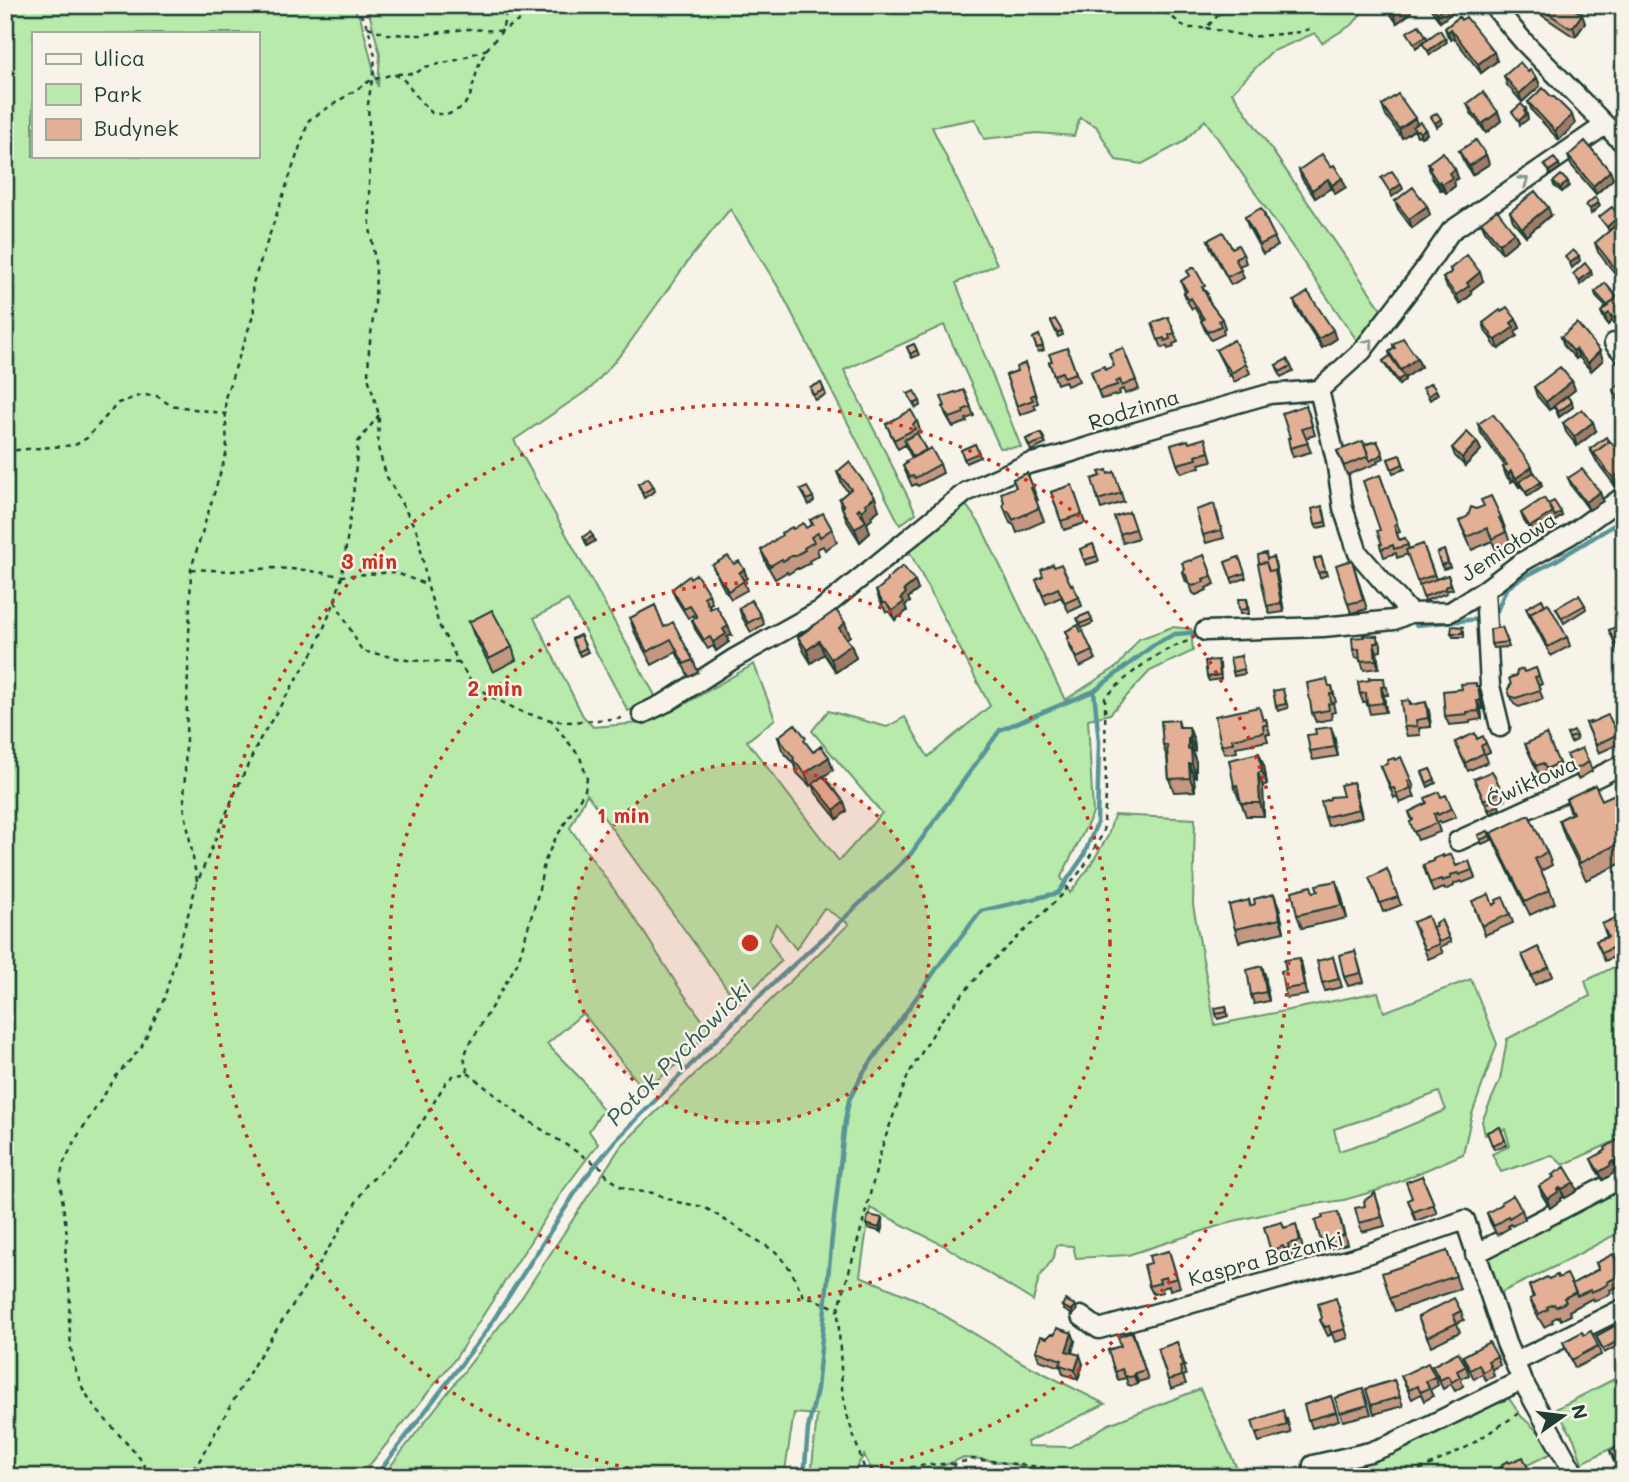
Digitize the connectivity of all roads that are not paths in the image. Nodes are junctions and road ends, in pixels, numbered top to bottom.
1 (1493, 5) edge
2 (1605, 125) junction
3 (1624, 144) edge
4 (1319, 390) junction
5 (1624, 496) edge
6 (1485, 590) junction
7 (1402, 616) junction
8 (1199, 635) road end
9 (642, 714) road end
10 (1500, 727) dead end
11 (1624, 764) edge
12 (1458, 841) dead end
13 (1624, 1177) edge
14 (1475, 1254) junction
15 (1624, 1308) edge
16 (1081, 1316) dead end
17 (1515, 1362) junction
18 (1522, 1380) junction
19 (1313, 1465) dead end
20 (1576, 1477) edge

1 - 2 street
2 - 3 street
4 -> 2 street
4 - 7 street
4 - 9 street, Rodzinna
5 - 6 street, Jemiołowa
6 - 7 street, Jemiołowa
6 - 10 street
7 - 8 street, Jemiołowa
11 - 12 street, Ćwikłowa
13 - 14 street
14 - 16 street, Kaspra Bażanki
14 - 17 street
15 - 17 street
17 - 18 street
18 - 19 street
18 - 20 street

